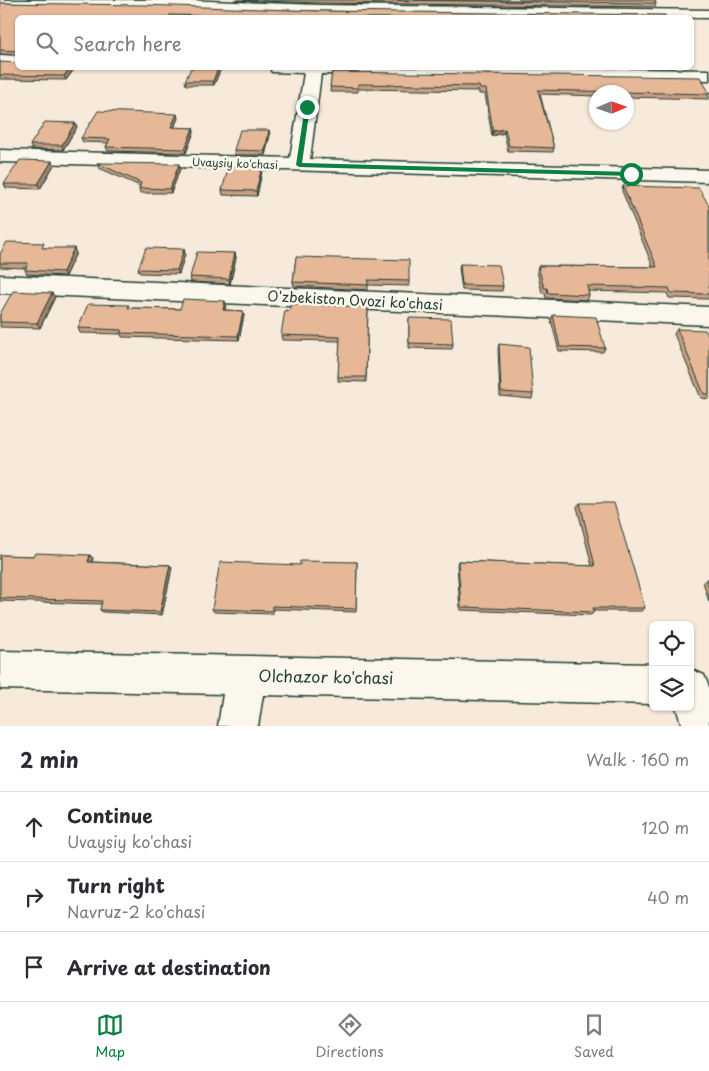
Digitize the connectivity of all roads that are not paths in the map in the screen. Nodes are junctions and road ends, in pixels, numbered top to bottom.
1 (691, 0) edge
2 (0, 1) edge
3 (321, 9) edge
4 (706, 14) edge
5 (0, 60) edge
6 (15, 61) edge
7 (313, 70) edge
8 (426, 70) edge
9 (709, 75) edge
10 (0, 156) edge
11 (299, 165) junction
12 (709, 176) edge
13 (0, 284) edge
14 (709, 316) edge
15 (0, 670) edge
16 (246, 674) junction
17 (649, 684) edge
18 (694, 684) edge
19 (709, 684) edge
20 (694, 701) edge
21 (238, 726) edge
22 (702, 726) edge

1 - 4 street
2 - 3 street
3 - 4 street
5 - 6 street
7 - 11 street
8 - 9 street
10 - 11 street, Uvaysiy ko'chasi
11 - 12 street, Uvaysiy ko'chasi
13 - 14 street, O'zbekiston Ovozi ko'chasi
15 - 16 street, Olchazor ko'chasi
16 - 17 street, Olchazor ko'chasi
16 - 21 street
18 - 19 street
20 - 22 street

